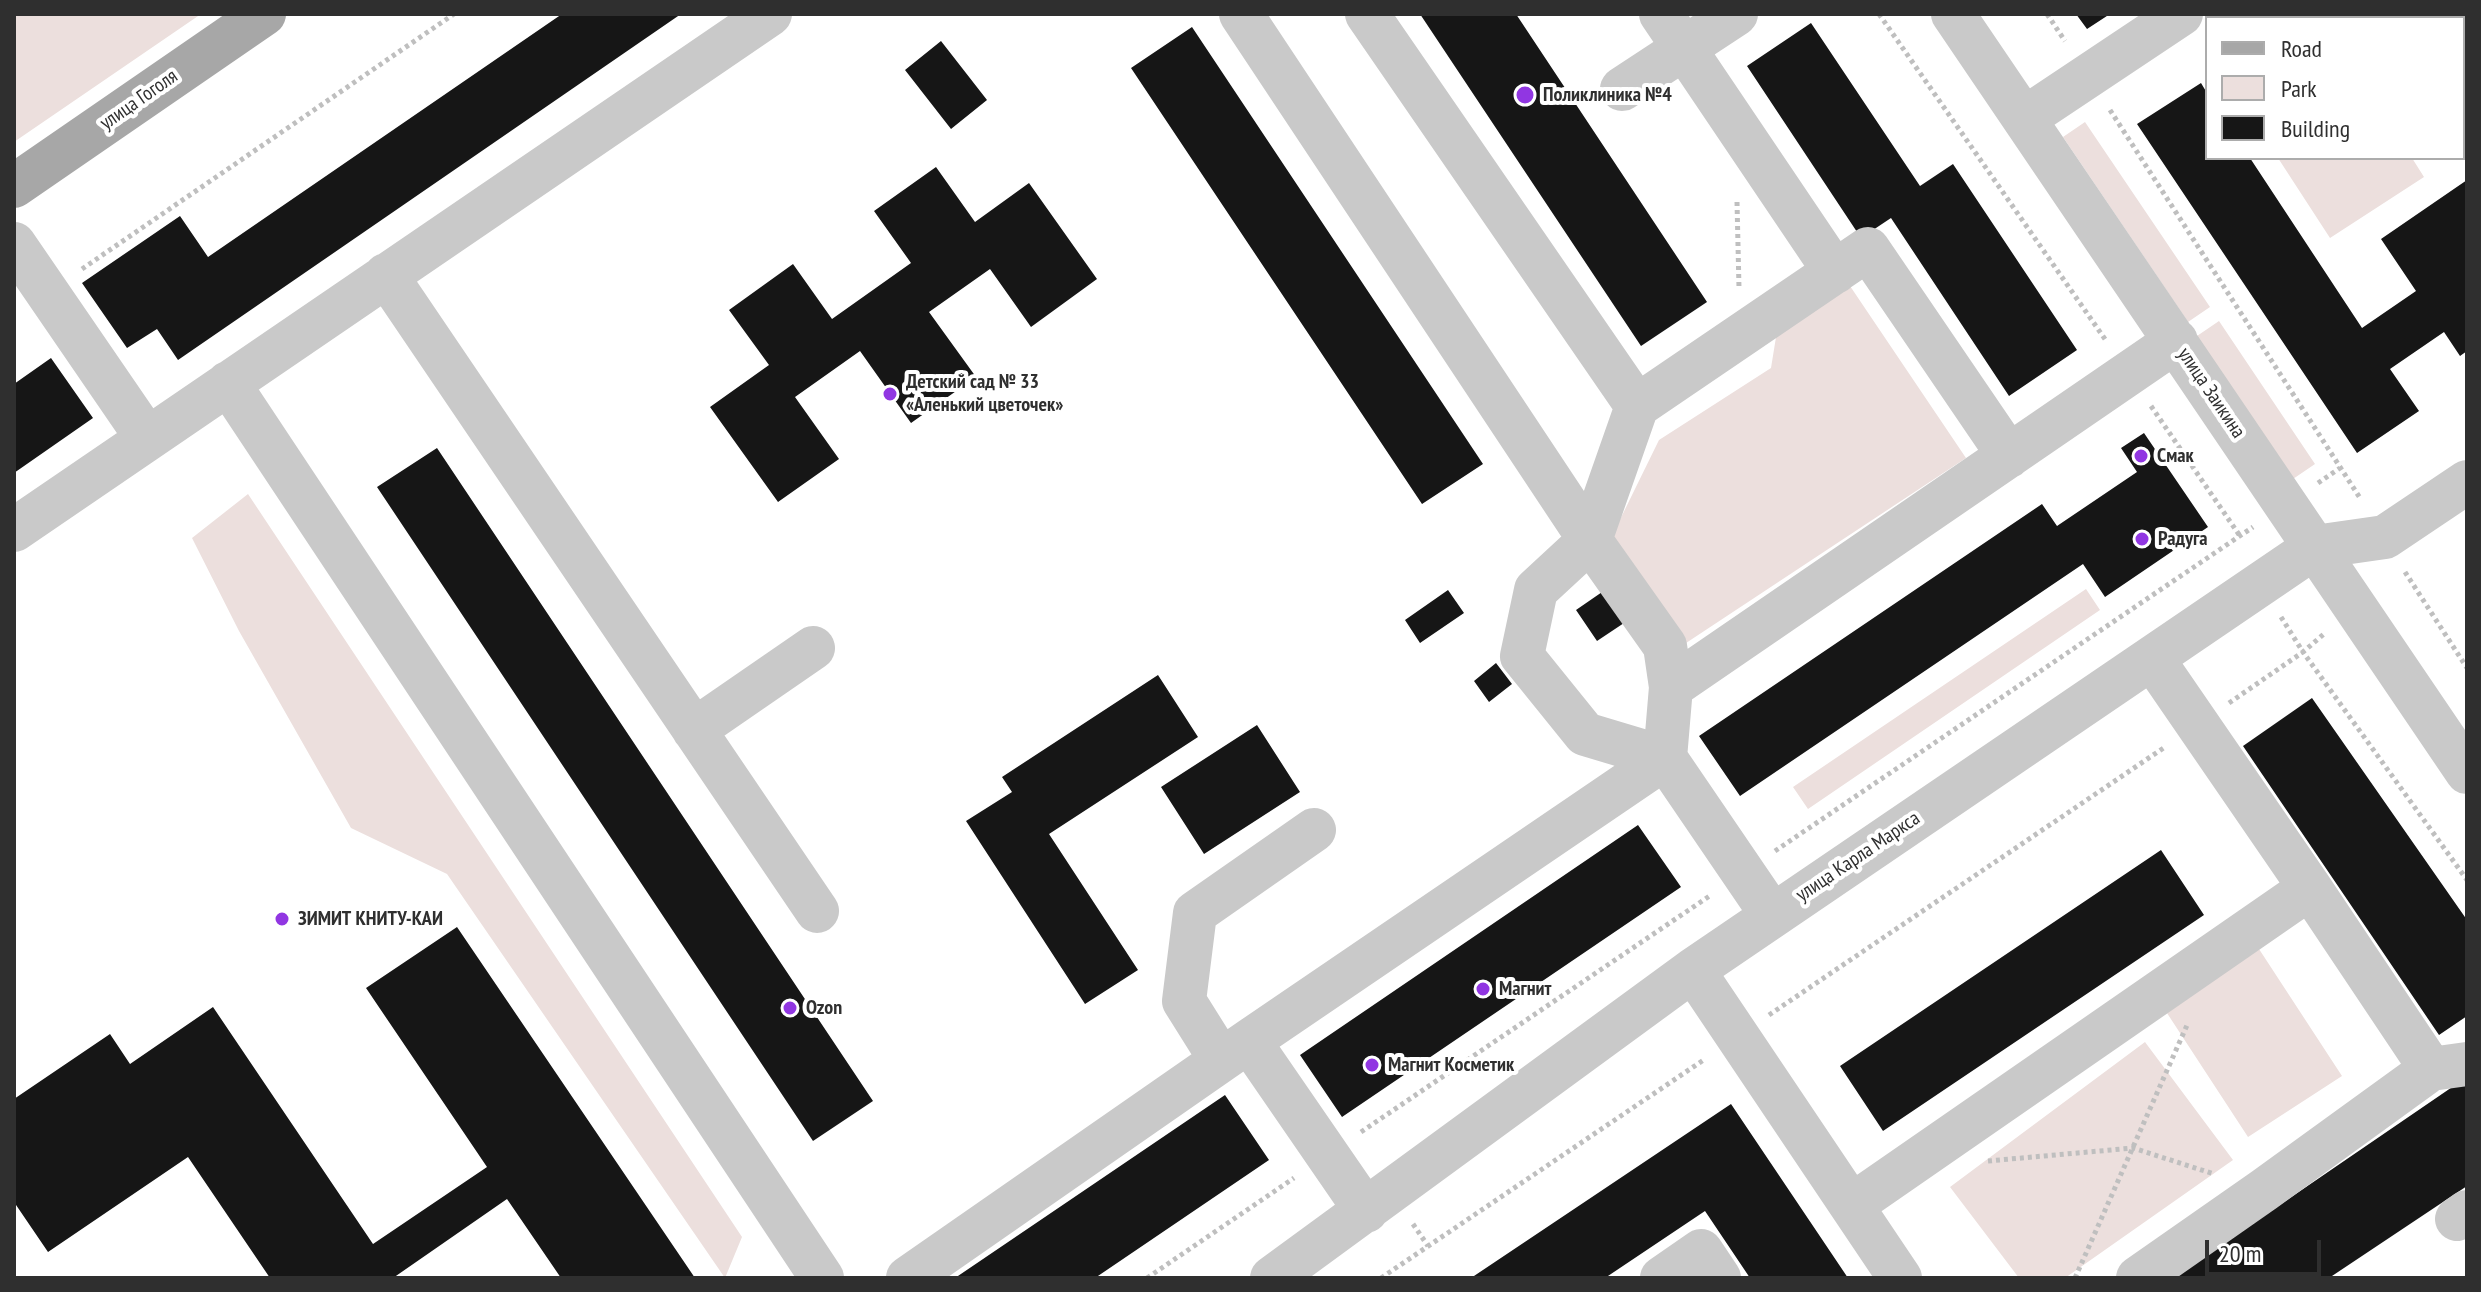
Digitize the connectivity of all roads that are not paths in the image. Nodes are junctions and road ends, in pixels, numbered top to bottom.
1 (264, 14) edge
2 (770, 14) edge
3 (1241, 14) edge
4 (1367, 14) edge
5 (1736, 14) edge
6 (1953, 14) edge
7 (2181, 14) edge
8 (1673, 31) edge
9 (1622, 89) dead end
10 (2025, 118) junction
11 (14, 186) edge
12 (14, 244) edge
13 (1835, 272) junction
14 (386, 275) junction
15 (2176, 341) junction
16 (228, 383) junction
17 (1637, 406) junction
18 (147, 438) junction
19 (2009, 456) junction
20 (2467, 482) edge
21 (14, 530) edge
22 (1590, 540) junction
23 (2315, 547) junction
24 (813, 648) dead end
25 (2152, 658) junction
26 (1671, 687) junction
27 (694, 730) junction
28 (1665, 758) junction
29 (2467, 772) edge
30 (1314, 830) dead end
31 (2310, 888) junction
32 (817, 911) dead end
33 (1772, 915) junction
34 (1693, 970) junction
35 (1235, 1051) junction
36 (2449, 1066) edge
37 (1852, 1205) junction
38 (1366, 1211) junction
39 (1297, 1271) edge
40 (822, 1278) edge
41 (908, 1278) edge
42 (1662, 1278) edge
43 (1719, 1278) edge
44 (1900, 1278) edge
45 (2138, 1278) edge

1 - 11 main road, улица Гоголя
2 - 14 street
3 - 22 street
4 - 17 street
5 - 8 street
6 - 10 street, улица Заикина
7 - 10 street
8 - 9 street
8 - 13 street
10 - 15 street, улица Заикина
12 - 18 street
13 - 17 street
13 - 19 street
14 - 16 street
14 - 27 street
15 - 19 street
15 - 23 street, улица Заикина
16 - 18 street
16 - 40 street
17 - 22 street
18 - 21 street
19 - 26 street
20 - 23 street, улица Карла Маркса
22 - 26 street
22 - 28 street
23 - 25 street, улица Карла Маркса
23 - 29 street, улица Заикина
24 - 27 street
25 - 31 street
25 - 33 street, улица Карла Маркса
26 - 28 street
27 - 32 street
28 - 33 street
28 - 35 street
30 - 35 street
31 - 36 street
31 - 37 street
33 - 34 street, улица Карла Маркса
34 - 37 street
34 - 38 street, улица Карла Маркса
35 - 38 street
35 - 41 street
36 - 45 street
37 - 44 street
38 - 39 street, улица Карла Маркса
42 - 43 street

